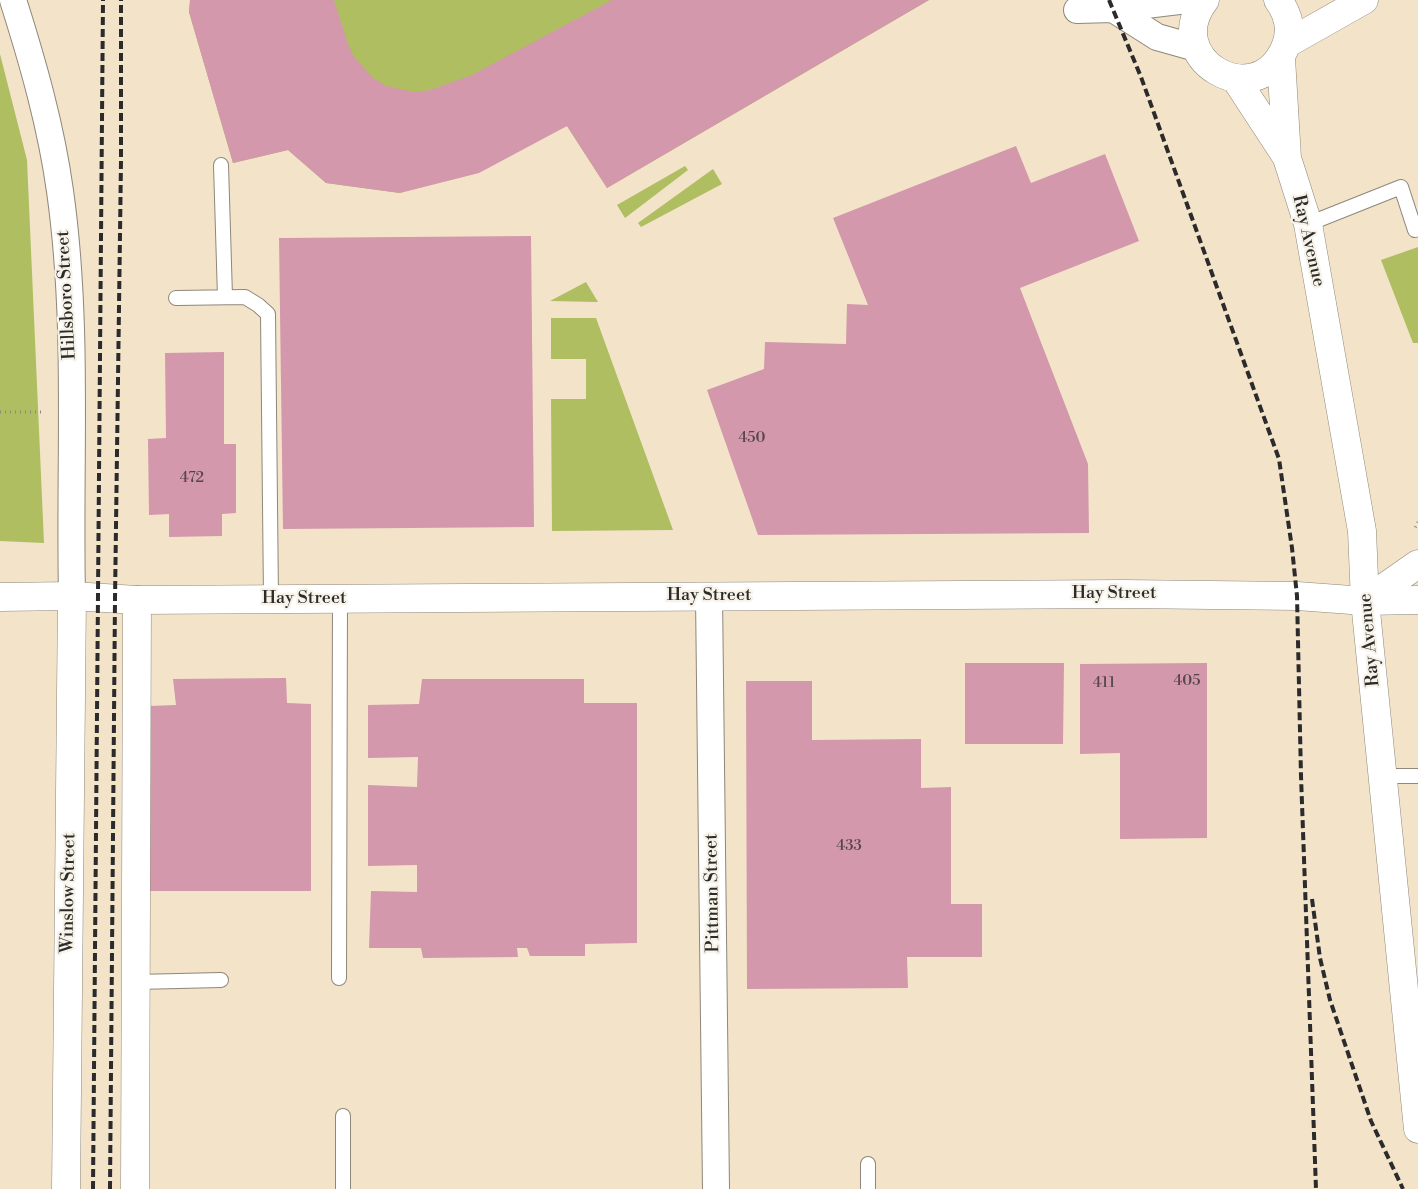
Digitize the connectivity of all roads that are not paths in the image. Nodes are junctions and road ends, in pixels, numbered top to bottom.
1 (13, 0) edge
2 (1187, 0) edge
3 (1205, 0) edge
4 (1278, 0) edge
5 (1364, 0) edge
6 (1113, 9) junction
7 (1077, 10) dead end
8 (1196, 48) junction
9 (1284, 50) junction
10 (1235, 78) junction
11 (1287, 158) junction
12 (221, 165) dead end
13 (1308, 224) junction
14 (1418, 229) edge
15 (224, 297) junction
16 (176, 298) dead end
17 (1418, 564) edge
18 (72, 596) junction
19 (709, 596) junction
20 (0, 597) edge
21 (340, 598) junction
22 (271, 599) junction
23 (137, 600) junction
24 (1418, 600) edge
25 (1366, 601) junction
26 (1383, 776) junction
27 (1418, 776) edge
28 (339, 978) dead end
29 (221, 980) dead end
30 (136, 982) junction
31 (343, 1116) dead end
32 (1418, 1129) edge
33 (868, 1164) dead end
34 (66, 1189) edge
35 (135, 1189) edge
36 (343, 1189) edge
37 (716, 1189) edge
38 (868, 1189) edge

1 - 18 street, Hillsboro Street
2 - 6 street
3 - 8 street
4 - 9 street, Ray Avenue
5 - 9 street
6 - 7 street
6 - 8 street
8 - 10 street
9 - 10 street
9 - 11 street, Ray Avenue
10 - 11 street, Ray Avenue
11 - 13 street, Ray Avenue
12 - 15 lane
13 - 14 lane
13 - 25 street, Ray Avenue
15 - 16 lane
15 - 22 lane
17 - 25 street
18 - 20 street, Hay Street
18 - 23 street, Hay Street
18 - 34 street, Winslow Street
19 - 21 street, Hay Street
19 - 25 street, Hay Street
19 - 37 street, Pittman Street
21 - 22 street, Hay Street
21 - 28 lane
22 - 23 street, Hay Street
23 - 30 street
24 - 25 street, Hay Street
25 - 26 street, Ray Avenue
26 - 27 lane
26 - 32 street, Ray Avenue
29 - 30 lane
30 - 35 street
31 - 36 lane
33 - 38 lane

